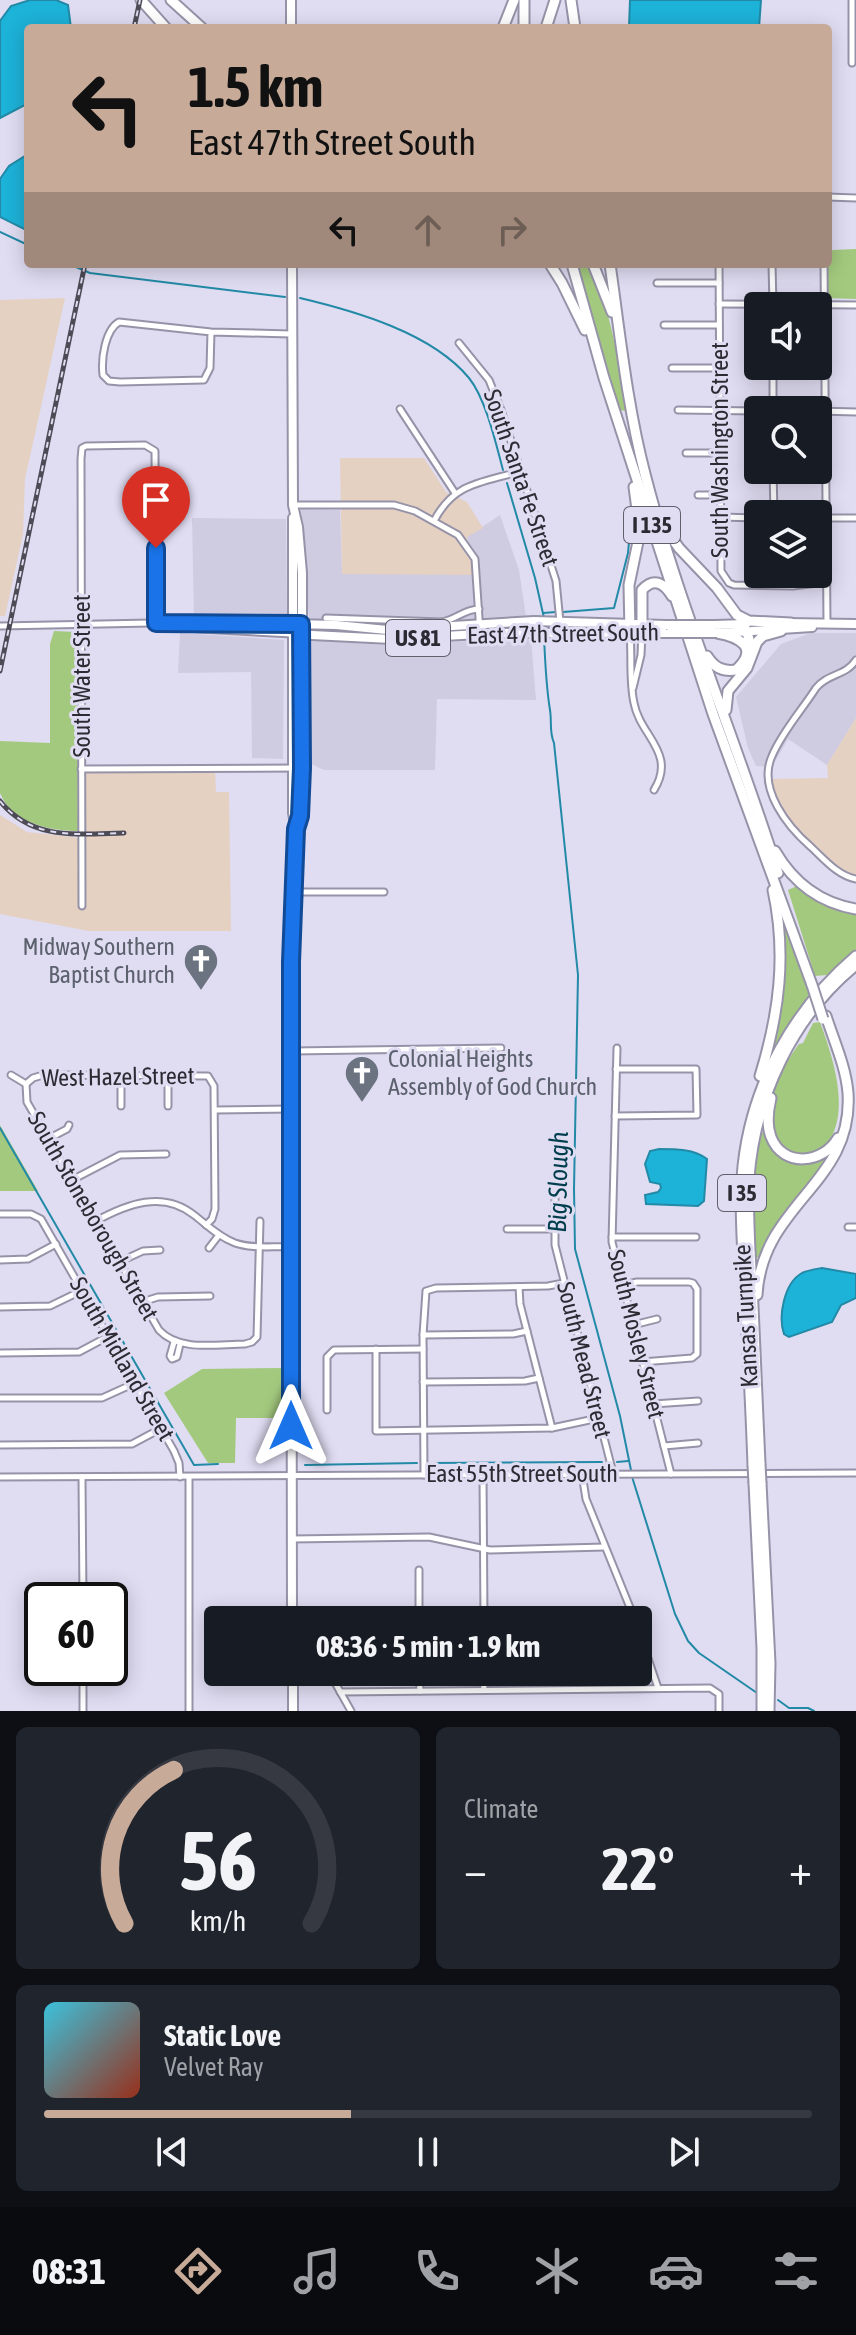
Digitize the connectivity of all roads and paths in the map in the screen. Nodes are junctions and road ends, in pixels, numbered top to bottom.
1 (141, 0) edge
2 (171, 0) edge
3 (291, 0) edge
4 (514, 0) edge
5 (524, 0) edge
6 (555, 0) edge
7 (571, 0) edge
8 (852, 0) edge
9 (162, 24) edge
10 (198, 24) edge
11 (291, 24) edge
12 (505, 24) edge
13 (524, 24) edge
14 (547, 24) edge
15 (574, 24) edge
16 (852, 63) dead end
17 (832, 197) edge
18 (856, 198) edge
19 (292, 268) edge
20 (553, 268) edge
21 (573, 268) edge
22 (594, 268) edge
23 (611, 268) edge
24 (719, 268) edge
25 (772, 268) edge
26 (824, 268) edge
27 (657, 283) dead end
28 (719, 283) junction
29 (773, 292) edge
30 (825, 292) edge
31 (719, 304) junction
32 (744, 305) edge
33 (832, 305) edge
34 (856, 305) edge
35 (664, 325) dead end
36 (719, 325) junction
37 (211, 332) junction
38 (292, 334) junction
39 (619, 335) junction
40 (459, 343) dead end
41 (672, 368) dead end
42 (719, 368) junction
43 (604, 378) junction
44 (400, 409) dead end
45 (614, 410) junction
46 (678, 410) dead end
47 (720, 411) junction
48 (744, 411) edge
49 (832, 411) edge
50 (856, 412) edge
51 (686, 453) dead end
52 (720, 453) junction
53 (521, 471) junction
54 (455, 493) junction
55 (651, 495) junction
56 (698, 495) dead end
57 (720, 495) junction
58 (294, 507) junction
59 (720, 517) junction
60 (744, 518) edge
61 (832, 518) edge
62 (856, 518) edge
63 (434, 521) junction
64 (744, 584) edge
65 (826, 588) edge
66 (678, 605) junction
67 (479, 609) junction
68 (326, 618) dead end
69 (557, 622) junction
70 (156, 623) junction
71 (791, 623) junction
72 (297, 624) junction
73 (827, 624) junction
74 (856, 624) edge
75 (82, 625) junction
76 (0, 626) edge
77 (630, 627) junction
78 (642, 628) junction
79 (743, 628) junction
80 (480, 629) junction
81 (716, 629) junction
82 (388, 631) junction
83 (781, 631) junction
84 (297, 635) junction
85 (698, 641) junction
86 (752, 651) junction
87 (856, 660) edge
88 (633, 689) junction
89 (737, 755) junction
90 (298, 768) junction
91 (81, 769) junction
92 (654, 790) dead end
93 (767, 838) junction
94 (765, 856) junction
95 (856, 879) edge
96 (292, 892) junction
97 (384, 892) dead end
98 (82, 906) dead end
99 (856, 909) edge
100 (856, 956) edge
101 (856, 965) edge
102 (813, 984) junction
103 (808, 1016) junction
104 (824, 1018) junction
105 (501, 1048) dead end
106 (617, 1048) dead end
107 (291, 1051) junction
108 (616, 1069) junction
109 (11, 1075) dead end
110 (121, 1075) junction
111 (168, 1075) junction
112 (26, 1084) junction
113 (121, 1106) dead end
114 (168, 1106) dead end
115 (291, 1109) junction
116 (215, 1110) junction
117 (615, 1116) junction
118 (69, 1125) dead end
119 (748, 1136) junction
120 (48, 1139) junction
121 (166, 1154) dead end
122 (72, 1180) junction
123 (555, 1198) dead end
124 (0, 1214) edge
125 (96, 1221) junction
126 (260, 1221) dead end
127 (206, 1225) junction
128 (848, 1227) dead end
129 (856, 1227) edge
130 (507, 1229) dead end
131 (554, 1229) junction
132 (219, 1235) junction
133 (612, 1237) junction
134 (696, 1237) dead end
135 (56, 1244) junction
136 (259, 1246) junction
137 (291, 1247) junction
138 (209, 1248) dead end
139 (160, 1250) dead end
140 (0, 1260) edge
141 (119, 1262) junction
142 (564, 1283) junction
143 (623, 1285) junction
144 (519, 1287) junction
145 (83, 1290) junction
146 (210, 1296) dead end
147 (142, 1302) junction
148 (0, 1307) edge
149 (657, 1319) dead end
150 (633, 1325) junction
151 (527, 1331) junction
152 (423, 1335) junction
153 (109, 1336) junction
154 (376, 1349) junction
155 (423, 1349) junction
156 (755, 1350) junction
157 (0, 1353) edge
158 (642, 1362) junction
159 (539, 1378) junction
160 (135, 1382) junction
161 (423, 1382) junction
162 (0, 1398) edge
163 (698, 1401) dead end
164 (653, 1404) junction
165 (327, 1410) dead end
166 (599, 1418) junction
167 (162, 1428) junction
168 (552, 1428) junction
169 (424, 1430) junction
170 (698, 1443) dead end
171 (0, 1445) edge
172 (664, 1446) junction
173 (757, 1464) junction
174 (856, 1473) edge
175 (582, 1474) junction
176 (615, 1474) junction
177 (671, 1474) junction
178 (424, 1475) junction
179 (483, 1475) junction
180 (0, 1477) edge
181 (82, 1477) junction
182 (180, 1477) junction
183 (189, 1477) junction
184 (291, 1477) junction
185 (758, 1483) junction
186 (291, 1539) junction
187 (605, 1547) junction
188 (483, 1549) junction
189 (419, 1570) dead end
190 (83, 1582) edge
191 (292, 1606) edge
192 (419, 1606) edge
193 (484, 1606) edge
194 (629, 1606) edge
195 (652, 1670) edge
196 (83, 1686) edge
197 (293, 1686) edge
198 (337, 1686) edge
199 (420, 1686) edge
200 (484, 1686) edge
201 (658, 1688) junction
202 (484, 1690) junction
203 (420, 1691) junction
204 (340, 1692) junction
205 (83, 1711) edge
206 (189, 1711) edge
207 (293, 1711) edge
208 (351, 1711) edge
209 (719, 1711) edge
210 (762, 1711) edge
211 (769, 1711) edge

1 - 9 highway
2 - 10 highway
3 - 11 main road
4 - 12 highway
5 - 13 highway
6 - 14 highway
7 - 15 highway
8 - 16 street
17 - 18 street
19 - 38 main road
20 - 43 highway
21 - 43 highway, I 135
22 - 39 highway
23 - 39 highway, I 135
24 - 28 street, South Washington Street
25 - 29 street
26 - 30 street
27 - 28 street
28 - 31 street, South Washington Street
31 - 32 street
31 - 36 street, South Washington Street
33 - 34 street
35 - 36 street
36 - 42 street, South Washington Street
37 - 37 street
37 - 38 street
38 - 58 main road
39 - 55 highway, I 135
40 - 53 street, South Santa Fe Street
41 - 42 street
42 - 47 street, South Washington Street
43 - 45 highway, I 135
44 - 54 street
45 - 66 highway, I 135
45 - 77 highway
46 - 47 street
47 - 48 street
47 - 52 street, South Washington Street
49 - 50 street
51 - 52 street
52 - 57 street, South Washington Street
53 - 54 street
53 - 69 street, South Santa Fe Street
54 - 63 street
55 - 71 highway
55 - 85 highway, I 135
56 - 57 street
57 - 59 street, South Washington Street
58 - 63 street
58 - 72 main road
59 - 60 street
59 - 64 street, South Washington Street
61 - 62 street
63 - 67 street
65 - 73 street
66 - 78 highway
66 - 94 highway, I 135
67 - 80 street
67 - 82 street
68 - 82 street
69 - 77 main road, East 47th Street South
69 - 80 main road, East 47th Street South
70 - 72 street, East 47th Street South
70 - 75 street
70 - 75 street, South Water Street
70 - 84 street
71 - 73 main road, East 47th Street South
71 - 79 main road, East 47th Street South
72 - 82 main road, East 47th Street South
72 - 84 main road
73 - 74 main road, East 47th Street South
73 - 83 main road, East 47th Street South
75 - 76 street
75 - 91 street, South Water Street
77 - 78 main road, East 47th Street South
77 - 80 main road, East 47th Street South / US 81
77 - 88 street
78 - 81 main road, East 47th Street South, bridge
78 - 88 street
79 - 81 main road, East 47th Street South
79 - 83 main road, East 47th Street South
79 - 86 highway
80 - 82 main road, East 47th Street South / US 81
80 - 82 main road, East 47th Street South
81 - 85 highway
82 - 84 main road
83 - 86 highway
84 - 90 main road
85 - 89 highway, I 135
86 - 89 highway
87 - 95 street
88 - 92 street
89 - 93 highway, I 135
90 - 91 street
90 - 96 main road
91 - 98 street, South Water Street
93 - 99 highway
93 - 102 highway
94 - 102 highway
94 - 119 highway
96 - 97 street
96 - 107 main road
100 - 119 highway, Kansas Turnpike / I 35
101 - 103 highway, Kansas Turnpike / I 35
102 - 104 highway, bridge
103 - 104 highway
103 - 156 highway, Kansas Turnpike / I 35
104 - 156 highway
105 - 107 street
106 - 108 street, South Mosley Street
107 - 115 main road
108 - 117 street, South Mosley Street
108 - 117 street
109 - 112 street
110 - 111 street, West Hazel Street
110 - 112 street, West Hazel Street
110 - 113 street
111 - 114 street
111 - 116 street, West Hazel Street
112 - 120 street, South Stoneborough Street
115 - 116 street
115 - 137 main road
116 - 127 street
117 - 133 street, South Mosley Street
118 - 120 street
119 - 173 highway, Kansas Turnpike / I 35
120 - 122 street, South Stoneborough Street
121 - 122 street
122 - 125 street, South Stoneborough Street
123 - 131 street, South Mead Street
124 - 135 street, South Midland Street
125 - 127 street
125 - 141 street, South Stoneborough Street
126 - 136 street
127 - 132 street
128 - 129 street
130 - 131 street
131 - 142 street, South Mead Street
132 - 136 street
132 - 138 street
133 - 134 street
133 - 143 street, South Mosley Street
135 - 140 street
135 - 145 street, South Midland Street
136 - 137 street
136 - 147 street, South Stoneborough Street
137 - 184 main road
139 - 141 street
141 - 147 street, South Stoneborough Street
142 - 144 street
142 - 166 street, South Mead Street
143 - 150 street, South Mosley Street
143 - 158 street
144 - 151 street
144 - 152 street
145 - 148 street
145 - 153 street, South Midland Street
146 - 147 street
149 - 150 street
150 - 158 street, South Mosley Street
151 - 152 street
151 - 159 street
152 - 155 street
153 - 157 street
153 - 160 street, South Midland Street
154 - 155 street
154 - 165 street
154 - 169 street
155 - 161 street
156 - 173 highway, Kansas Turnpike / I 35
158 - 164 street, South Mosley Street
159 - 161 street
159 - 168 street
160 - 162 street
160 - 167 street, South Midland Street
161 - 169 street
163 - 164 street
164 - 172 street, South Mosley Street
166 - 168 street
166 - 176 street, South Mead Street
167 - 171 street
167 - 182 street, South Midland Street
168 - 169 street
169 - 178 street
170 - 172 street
172 - 177 street, South Mosley Street
173 - 185 highway, Kansas Turnpike / I 35, bridge
174 - 177 street, East 55th Street South
175 - 176 street, East 55th Street South
175 - 179 street, East 55th Street South
175 - 187 street, South Mead Street
176 - 177 street, East 55th Street South
178 - 179 street, East 55th Street South
178 - 184 street, East 55th Street South
179 - 188 street
180 - 181 street, East 55th Street South
181 - 182 street, East 55th Street South
181 - 190 street
182 - 183 street, East 55th Street South
183 - 184 street, East 55th Street South
183 - 206 street
184 - 186 main road
185 - 210 highway, Kansas Turnpike / I 35
185 - 211 highway, Kansas Turnpike / I 35
186 - 188 street
186 - 191 main road
187 - 188 street
187 - 194 street, South Mead Street
188 - 193 street
189 - 192 street
195 - 201 street
196 - 205 street
197 - 207 main road
198 - 204 street
199 - 203 street
200 - 202 street
201 - 202 street
201 - 209 street
202 - 203 street
203 - 204 street
204 - 208 street

